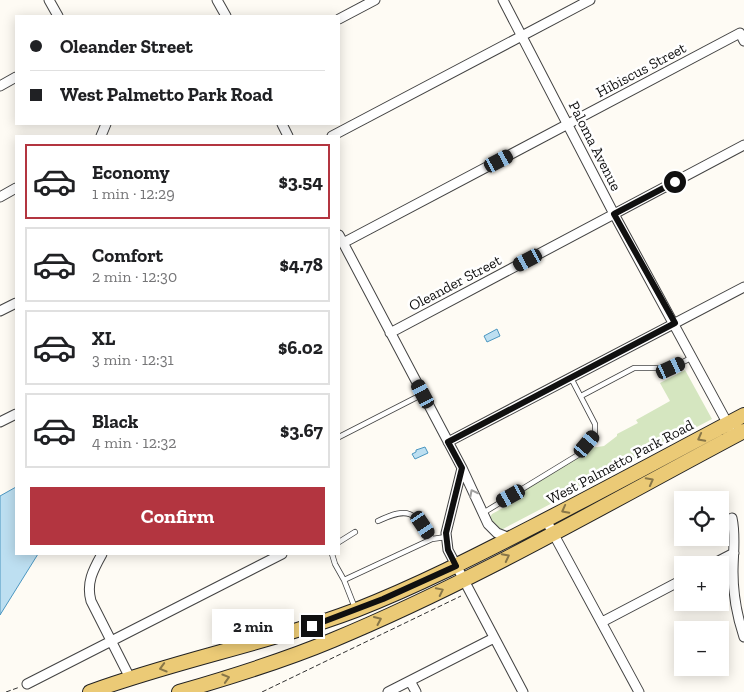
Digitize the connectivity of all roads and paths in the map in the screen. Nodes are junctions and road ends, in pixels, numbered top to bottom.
1 (49, 0) edge
2 (217, 0) edge
3 (375, 0) edge
4 (503, 0) edge
5 (590, 0) edge
6 (57, 15) edge
7 (225, 15) edge
8 (340, 18) edge
9 (522, 36) junction
10 (742, 37) edge
11 (15, 78) edge
12 (0, 86) edge
13 (569, 124) junction
14 (334, 135) edge
15 (744, 145) edge
16 (15, 189) edge
17 (0, 197) edge
18 (614, 214) junction
19 (341, 239) edge
20 (744, 287) edge
21 (15, 304) edge
22 (0, 311) edge
23 (675, 323) junction
24 (390, 332) junction
25 (692, 357) junction
26 (571, 378) junction
27 (423, 394) junction
28 (581, 396) junction
29 (15, 414) edge
30 (744, 415) edge
31 (0, 422) edge
32 (728, 424) junction
33 (739, 434) edge
34 (340, 436) edge
35 (448, 442) junction
36 (462, 468) junction
37 (483, 513) junction
38 (732, 518) dead end
39 (546, 520) junction
40 (378, 522) dead end
41 (355, 532) dead end
42 (553, 533) junction
43 (446, 537) junction
44 (510, 538) junction
45 (432, 539) junction
46 (340, 541) edge
47 (734, 553) junction
48 (101, 555) edge
49 (280, 555) edge
50 (332, 555) edge
51 (728, 556) edge
52 (456, 566) junction
53 (463, 579) junction
54 (344, 580) junction
55 (674, 584) edge
56 (460, 596) dead end
57 (356, 610) junction
58 (602, 622) junction
59 (744, 637) edge
60 (494, 638) junction
61 (111, 641) junction
62 (130, 678) junction
63 (410, 681) junction
64 (28, 684) joint
65 (6, 692) edge
66 (90, 692) edge
67 (179, 692) edge
68 (262, 692) edge
69 (388, 692) edge
70 (416, 692) edge
71 (523, 692) edge
72 (639, 692) edge

1 - 6 street
2 - 7 street
3 - 8 street
4 - 9 street, Paloma Avenue
5 - 9 street
9 - 13 street, Paloma Avenue
9 - 14 street
10 - 13 street, Hibiscus Street
11 - 12 street
13 - 18 street, Paloma Avenue
13 - 19 street, Hibiscus Street
15 - 18 street, Oleander Street
16 - 17 street
18 - 23 street, Paloma Avenue
18 - 24 street, Oleander Street
19 - 24 street
20 - 23 street
21 - 22 street
23 - 25 street, Paloma Avenue
23 - 26 street
24 - 27 street
25 - 28 lane
25 - 32 street, Paloma Avenue
26 - 28 lane
26 - 35 street
27 - 34 lane
27 - 35 street
28 - 37 lane
29 - 31 street
30 - 32 main road, West Palmetto Park Road
32 - 33 street, Paloma Avenue
32 -> 39 main road, West Palmetto Park Road
42 -> 33 main road, West Palmetto Park Road
35 - 36 street
37 -> 36 street
36 - 43 street
37 - 44 street
38 - 47 street
39 - 42 street
39 - 44 main road, West Palmetto Park Road
40 - 45 lane
41 - 46 lane
53 -> 42 main road, West Palmetto Park Road
42 - 58 street
43 - 45 lane
43 - 52 street
44 - 52 main road, West Palmetto Park Road
45 - 54 lane
47 - 51 street
47 - 59 street
48 - 61 street
49 - 61 street
50 - 54 lane
52 - 53 street
52 - 57 main road, West Palmetto Park Road
53 - 60 street
67 -> 53 main road, West Palmetto Park Road
54 - 57 lane
55 - 58 street
56 - 68 path
57 -> 62 main road, West Palmetto Park Road
58 - 72 street
60 - 63 street
60 - 71 street
61 - 62 street
61 - 64 street
62 - 66 main road, West Palmetto Park Road
63 - 69 street
63 - 70 street
64 - 65 path

